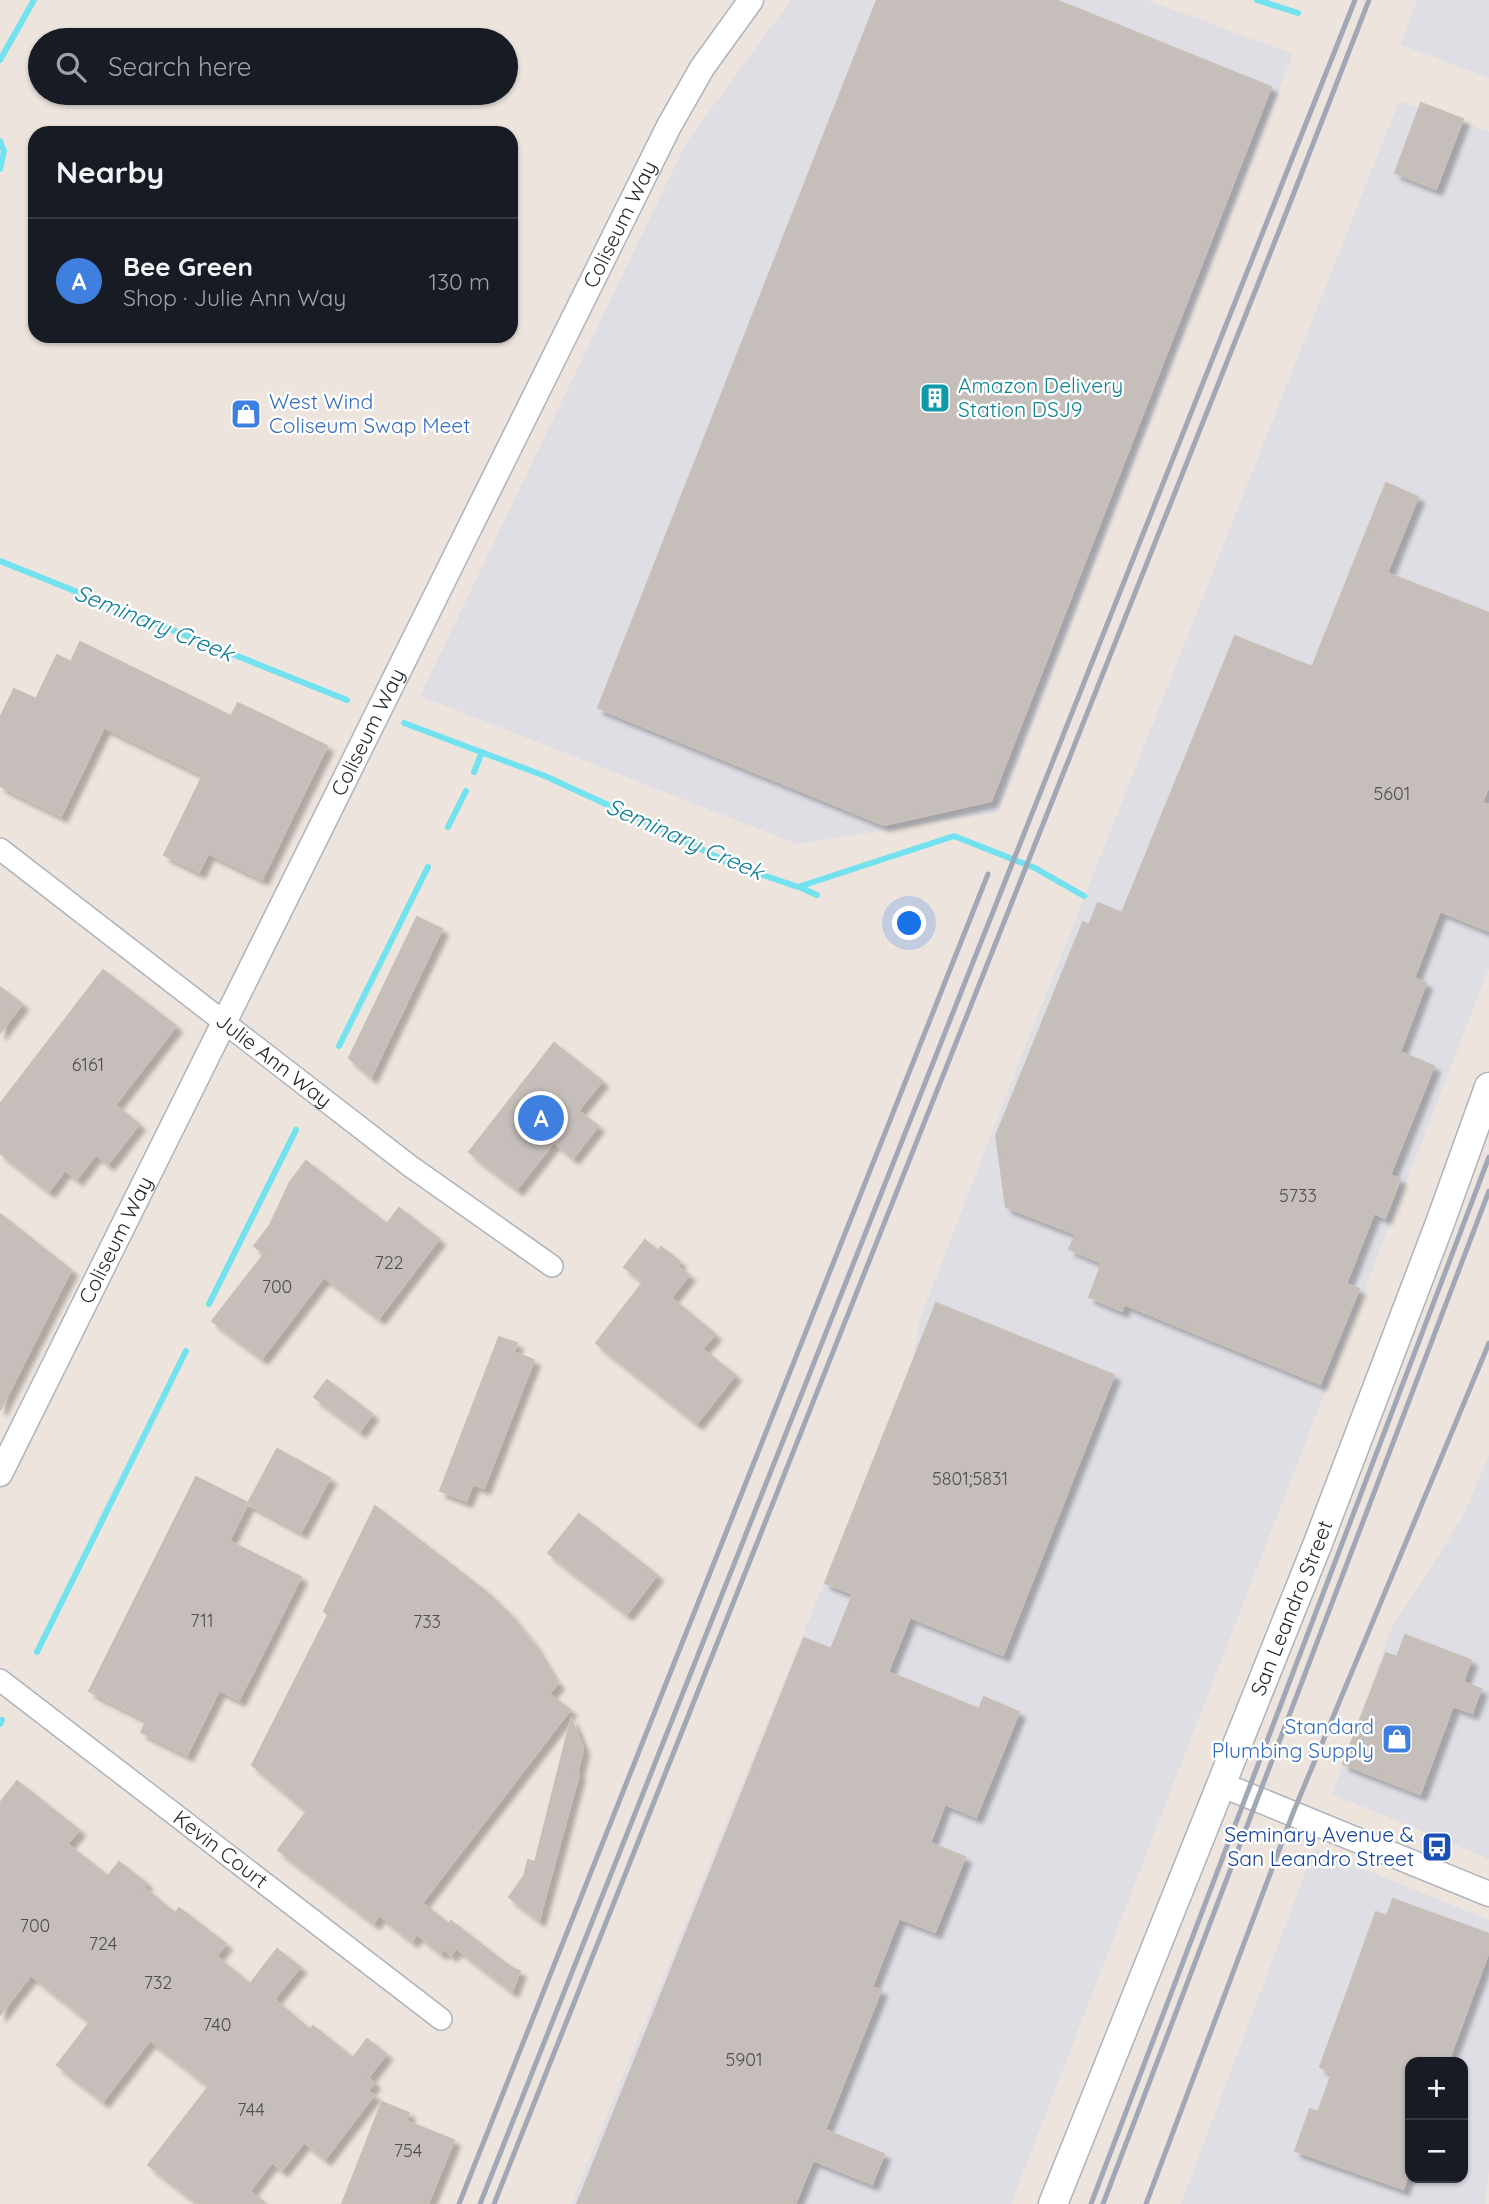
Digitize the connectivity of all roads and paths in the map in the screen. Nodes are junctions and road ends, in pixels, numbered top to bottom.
1 (751, 0) edge
2 (0, 849) edge
3 (223, 1022) junction
4 (1489, 1087) edge
5 (552, 1266) dead end
6 (0, 1474) edge
7 (0, 1679) edge
8 (1220, 1784) junction
9 (1489, 1894) edge
10 (441, 2019) dead end
11 (1053, 2204) edge

1 - 3 street, Coliseum Way
2 - 3 street, Julie Ann Way
3 - 5 street, Julie Ann Way
3 - 6 street, Coliseum Way
4 - 8 main road, San Leandro Street
7 - 10 street, Kevin Court
8 - 9 street
8 - 11 main road, San Leandro Street

